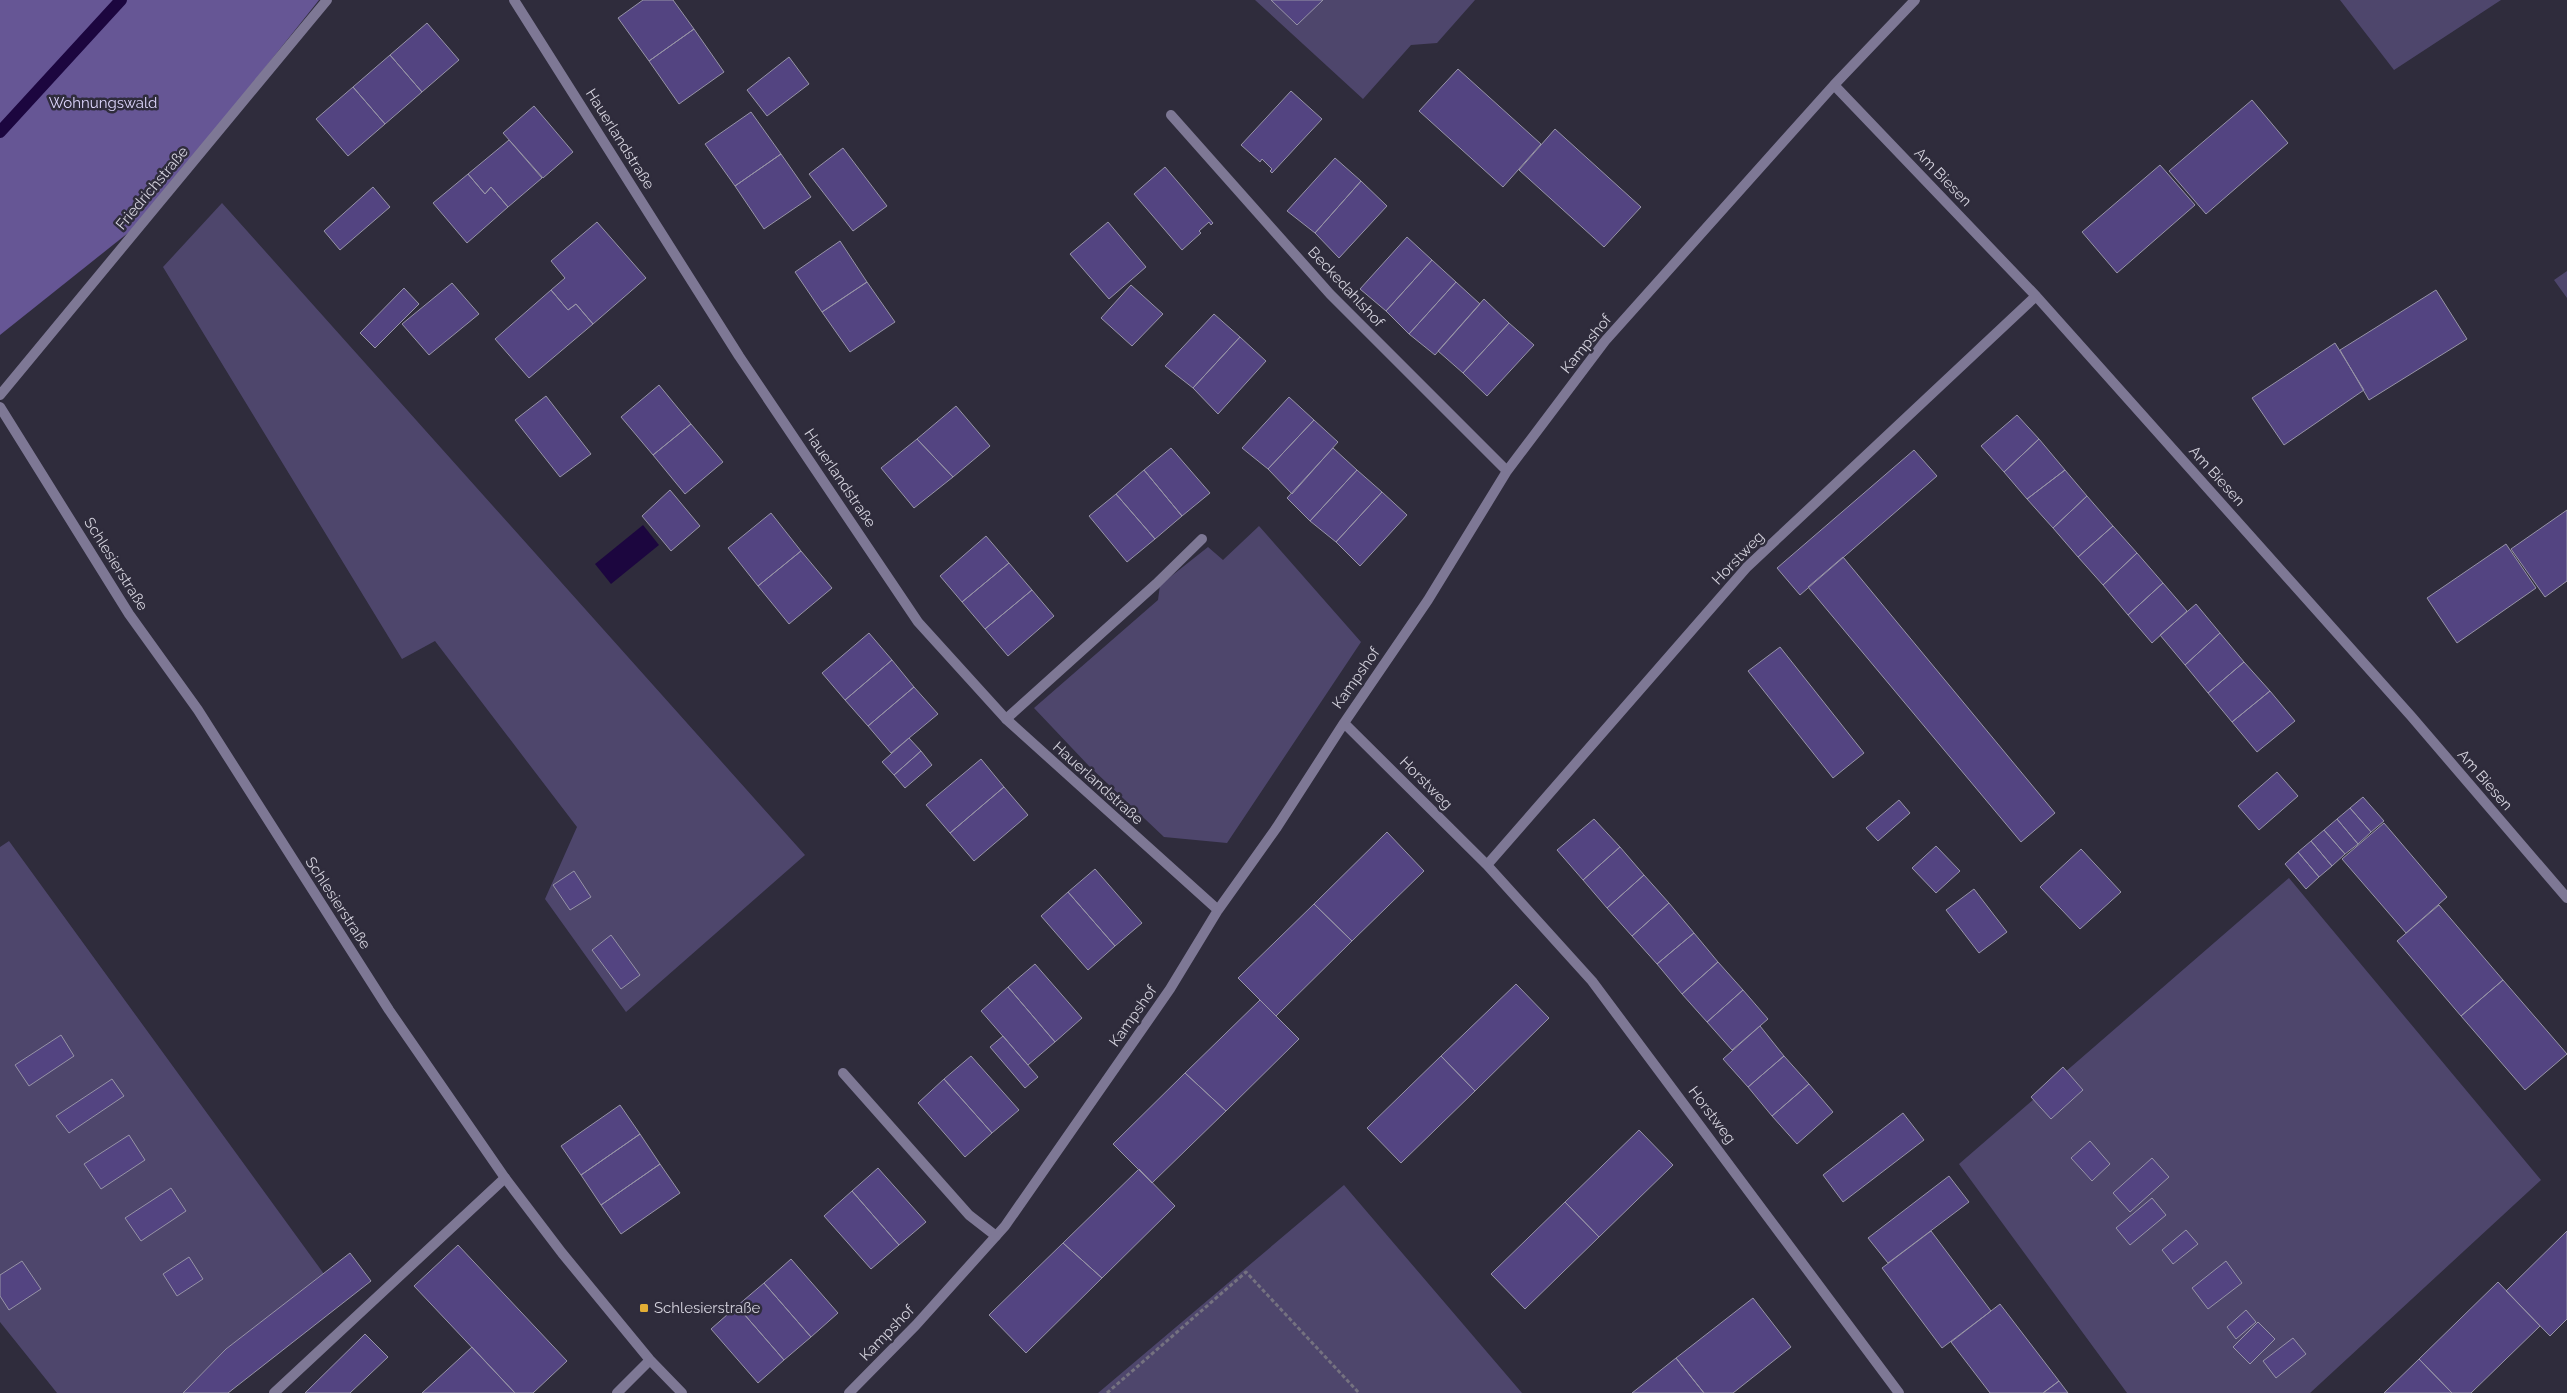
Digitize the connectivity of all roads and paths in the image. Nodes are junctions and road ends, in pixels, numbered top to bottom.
1 (326, 0) edge
2 (514, 0) edge
3 (1915, 0) edge
4 (1834, 85) junction
5 (1171, 115) dead end
6 (2036, 296) junction
7 (0, 395) edge
8 (0, 408) edge
9 (1507, 471) junction
10 (1202, 539) dead end
11 (1006, 718) junction
12 (1344, 723) junction
13 (1487, 865) junction
14 (2567, 898) edge
15 (1218, 910) junction
16 (843, 1073) dead end
17 (505, 1178) junction
18 (996, 1236) junction
19 (650, 1360) junction
20 (274, 1393) edge
21 (616, 1393) edge
22 (682, 1393) edge
23 (849, 1393) edge
24 (1107, 1393) edge
25 (1359, 1393) edge
26 (1900, 1393) edge

1 - 7 street, Friedrichstraße
2 - 11 street, Hauerlandstraße
3 - 4 street, Kampshof
4 - 6 street, Am Biesen
4 - 9 street, Kampshof
5 - 9 street, Beckedahlshof
6 - 13 street, Horstweg
6 - 14 street, Am Biesen
8 - 17 street, Schlesierstraße
9 - 12 street, Kampshof
10 - 11 street
11 - 15 street, Hauerlandstraße
12 - 13 street, Horstweg
12 - 15 street, Kampshof
13 - 26 street, Horstweg
15 - 18 street, Kampshof
16 - 18 street
17 - 19 street, Schlesierstraße
17 - 20 street
18 - 23 street, Kampshof
19 - 21 street
19 - 22 street, Schlesierstraße
24 - 25 path

